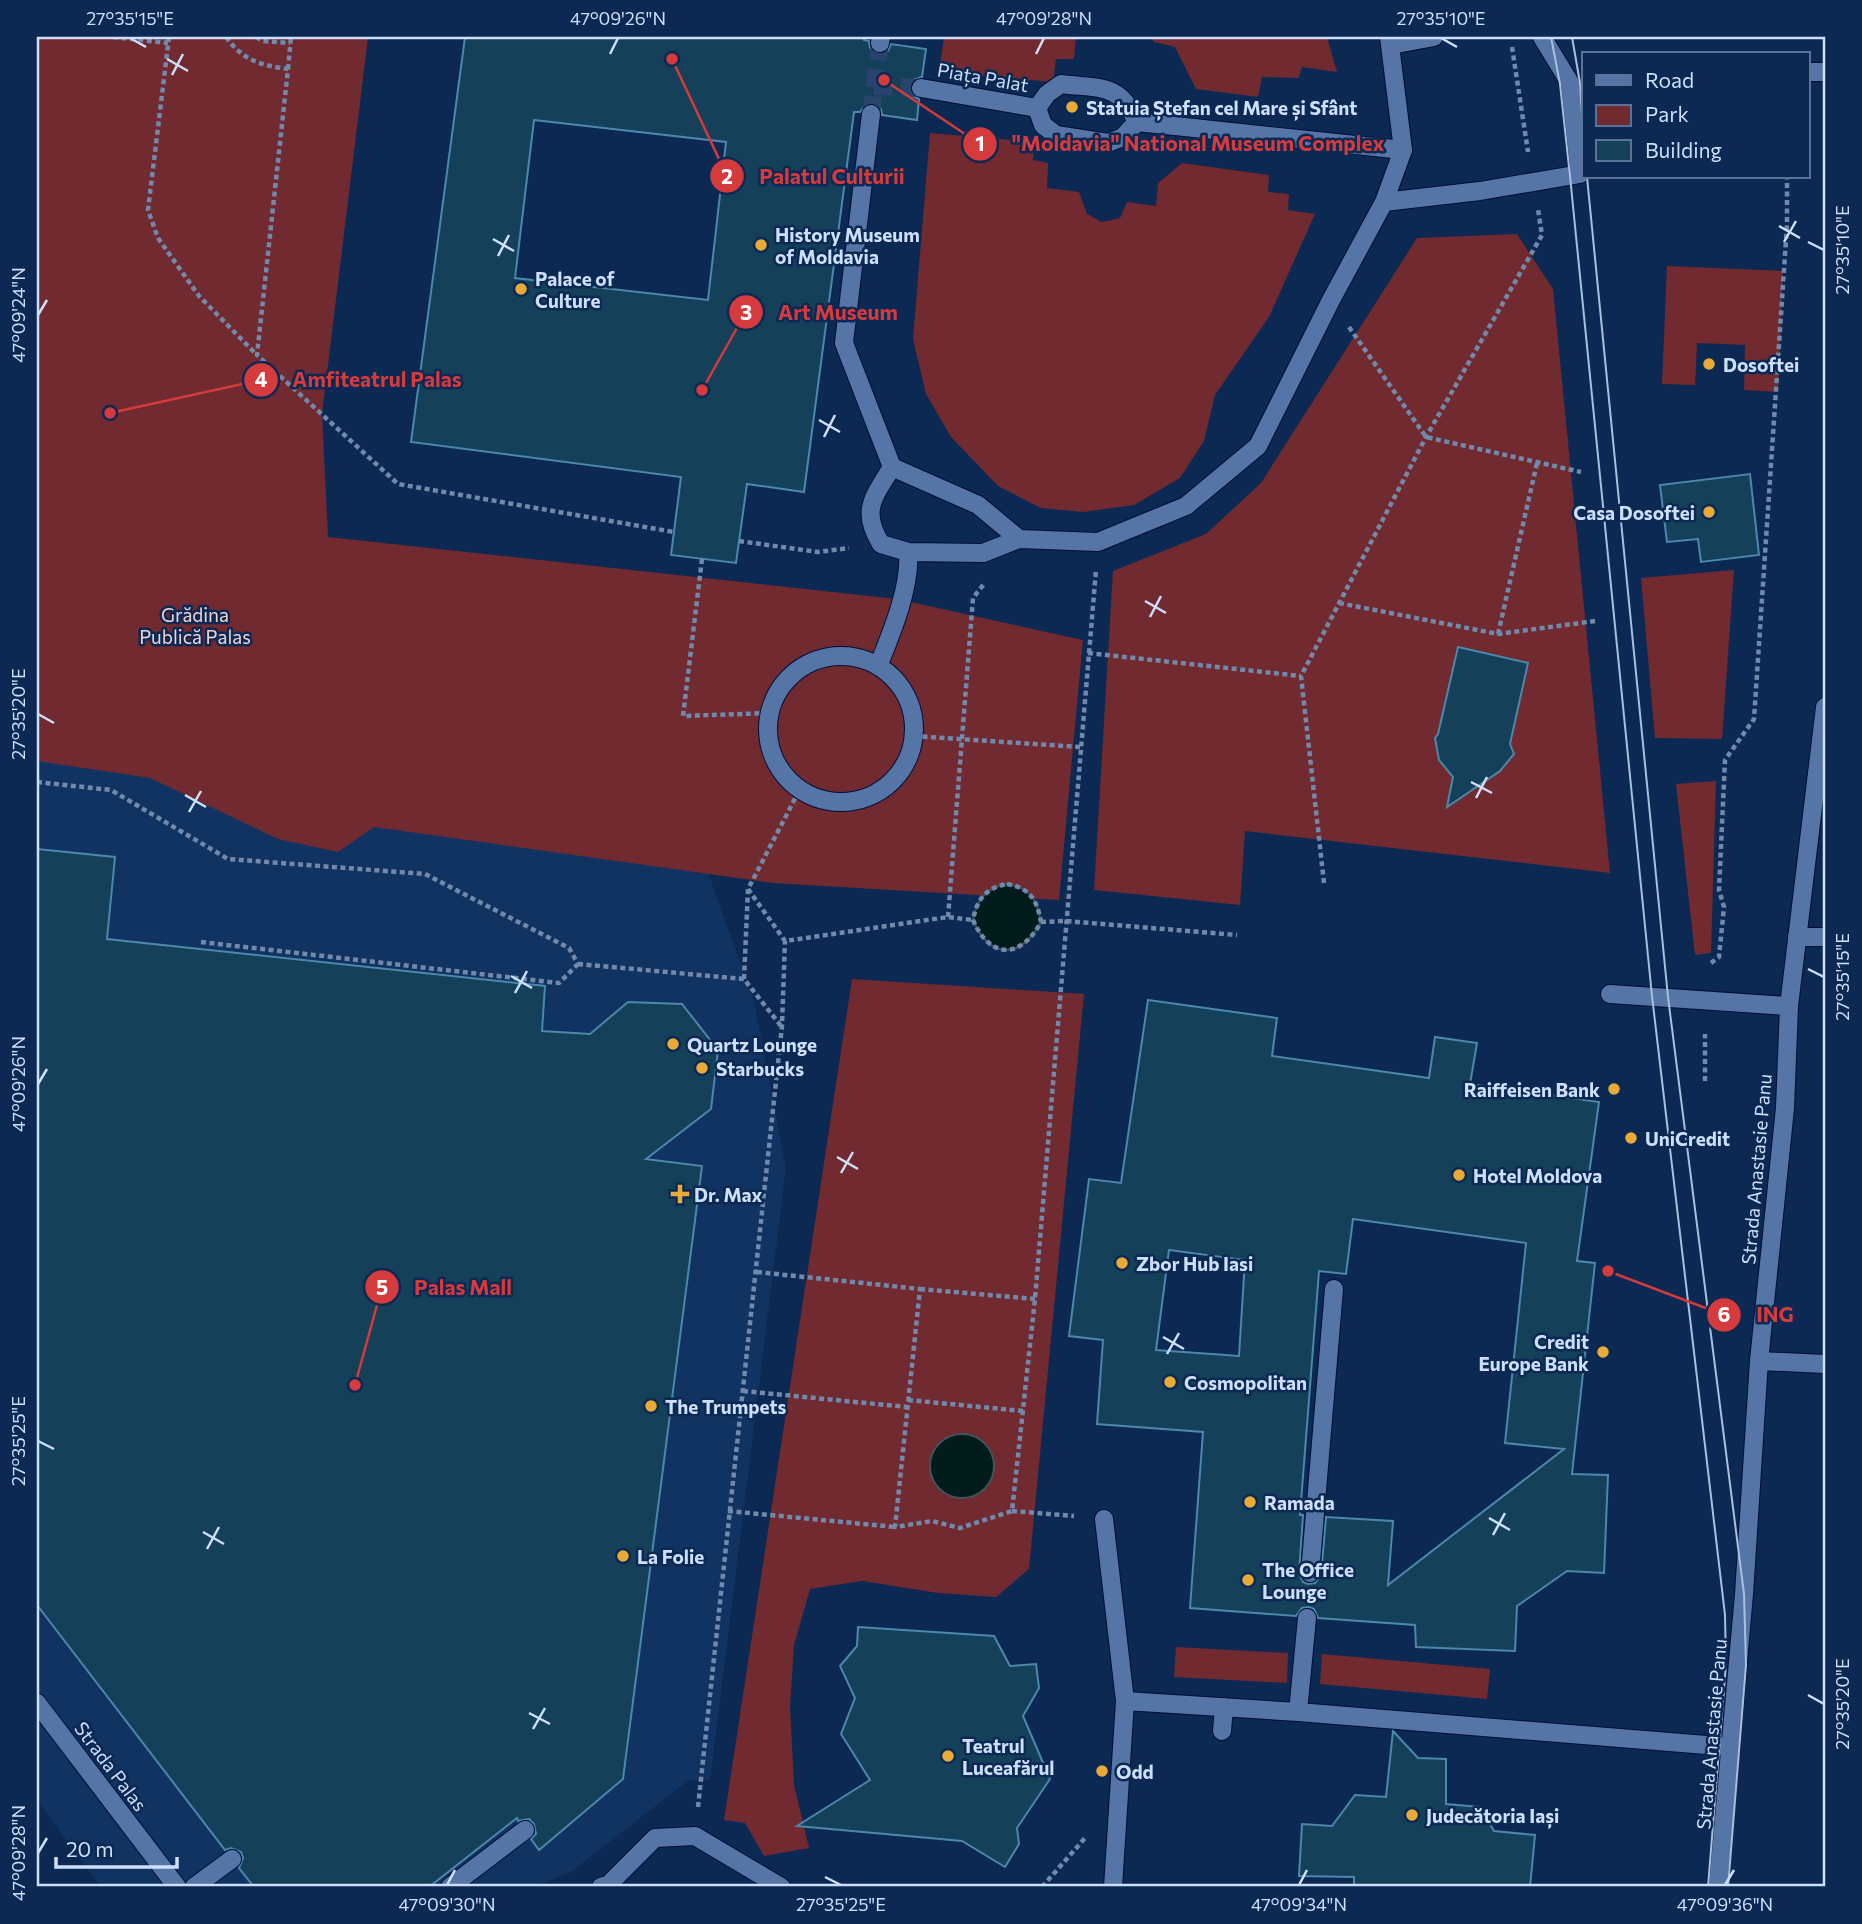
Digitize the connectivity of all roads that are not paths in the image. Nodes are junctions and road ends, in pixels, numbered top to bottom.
1 (1434, 37) edge
2 (1542, 37) edge
3 (1390, 41) edge
4 (1577, 83) edge
5 (920, 88) tunnel mouth
6 (1037, 108) junction
7 (872, 114) tunnel mouth
8 (1137, 122) junction
9 (1403, 150) junction
10 (1384, 202) junction
11 (892, 467) junction
12 (1019, 539) junction
13 (908, 552) junction
14 (879, 664) junction
15 (1825, 707) edge
16 (1821, 777) edge
17 (1797, 937) junction
18 (1825, 937) edge
19 (1610, 994) dead end
20 (1789, 1006) junction
21 (1334, 1289) dead end
22 (1759, 1361) junction
23 (1825, 1364) edge
24 (1104, 1519) road end
25 (1310, 1573) dead end
26 (1307, 1618) dead end
27 (1125, 1701) junction
28 (37, 1703) edge
29 (1224, 1707) junction
30 (1298, 1712) junction
31 (1222, 1731) dead end
32 (1731, 1747) junction
33 (525, 1830) dead end
34 (232, 1859) dead end
35 (177, 1887) edge
36 (194, 1887) edge
37 (450, 1887) edge
38 (601, 1887) edge
39 (781, 1887) edge
40 (1113, 1887) edge
41 (1718, 1887) edge

1 - 3 main road
2 - 4 main road
3 - 9 main road
4 - 10 main road
5 - 6 main road, Piața Palat
6 - 8 main road, Piața Palat
6 - 8 main road, Piața Palat
7 - 11 main road
8 - 9 main road
9 - 10 main road
10 - 12 main road
11 - 12 main road
11 - 13 main road
12 - 13 main road
13 - 14 main road
14 - 14 main road
15 - 16 main road, Strada Anastasie Panu
16 - 17 main road, Strada Anastasie Panu
17 - 18 main road
17 - 20 main road, Strada Anastasie Panu
19 - 20 main road
20 - 22 main road, Strada Anastasie Panu
21 - 25 main road
22 - 23 main road
22 - 32 main road, Strada Anastasie Panu
24 - 27 main road
26 - 30 main road
27 - 29 main road
27 - 40 main road
28 - 35 main road, Strada Palas
29 - 30 main road
29 - 31 main road
30 - 32 main road
32 - 41 main road, Strada Anastasie Panu
33 - 37 main road
34 - 36 main road
38 - 39 main road

